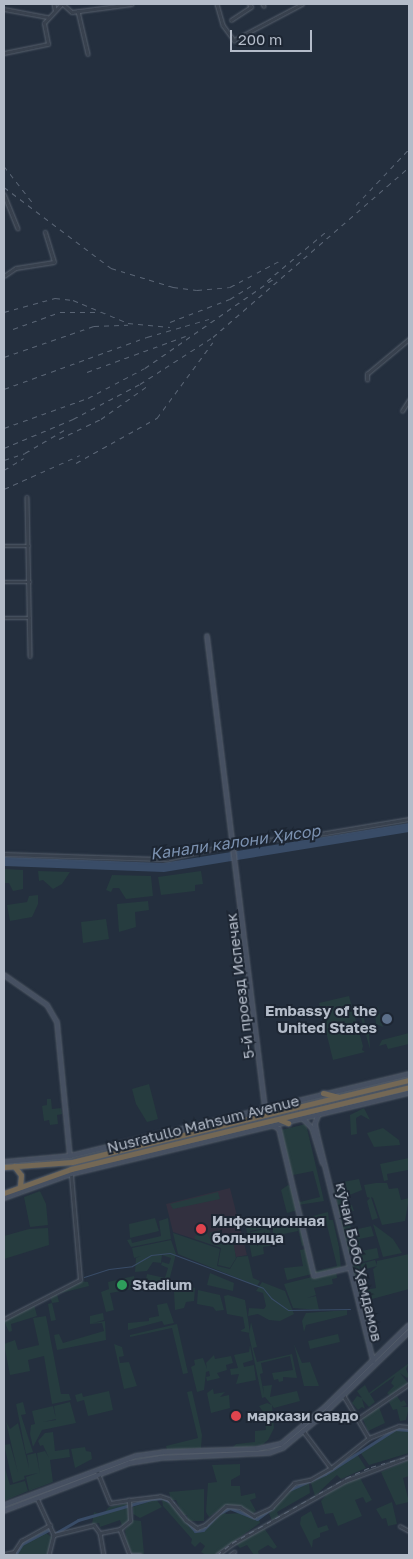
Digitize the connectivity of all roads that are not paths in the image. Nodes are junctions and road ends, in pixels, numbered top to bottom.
1 (54, 4) edge
2 (62, 4) edge
3 (131, 4) edge
4 (217, 4) edge
5 (249, 4) edge
6 (302, 4) edge
7 (4, 9) edge
8 (55, 9) junction
9 (78, 11) junction
10 (47, 17) junction
11 (231, 20) dead end
12 (4, 53) edge
13 (88, 54) dead end
14 (4, 194) edge
15 (18, 228) dead end
16 (45, 232) dead end
17 (4, 277) edge
18 (409, 339) edge
19 (367, 380) dead end
20 (409, 400) edge
21 (402, 411) dead end
22 (27, 497) dead end
23 (4, 546) edge
24 (29, 546) junction
25 (4, 582) edge
26 (30, 582) junction
27 (4, 618) edge
28 (30, 618) junction
29 (207, 636) dead end
30 (30, 656) dead end
31 (409, 819) edge
32 (234, 846) junction
33 (4, 854) edge
34 (4, 975) edge
35 (409, 1074) edge
36 (409, 1080) edge
37 (409, 1087) edge
38 (323, 1093) junction
39 (409, 1093) edge
40 (339, 1097) junction
41 (284, 1104) junction
42 (341, 1104) junction
43 (265, 1108) junction
44 (336, 1111) junction
45 (278, 1112) junction
46 (320, 1115) junction
47 (278, 1119) junction
48 (302, 1120) junction
49 (288, 1123) junction
50 (217, 1126) junction
51 (274, 1126) junction
52 (219, 1133) junction
53 (83, 1153) junction
54 (70, 1156) junction
55 (84, 1160) junction
56 (4, 1162) edge
57 (89, 1165) junction
58 (14, 1166) junction
59 (325, 1168) junction
60 (85, 1172) junction
61 (71, 1174) junction
62 (20, 1187) junction
63 (4, 1193) edge
64 (4, 1198) edge
65 (348, 1268) junction
66 (4, 1319) edge
67 (409, 1325) edge
68 (409, 1332) edge
69 (374, 1362) junction
70 (409, 1384) edge
71 (343, 1394) junction
72 (359, 1418) junction
73 (409, 1427) edge
74 (304, 1432) junction
75 (369, 1438) junction
76 (409, 1457) edge
77 (331, 1468) junction
78 (97, 1471) junction
79 (82, 1474) junction
80 (84, 1480) junction
81 (37, 1498) junction
82 (129, 1500) junction
83 (4, 1505) edge
84 (4, 1511) edge
85 (50, 1524) junction
86 (400, 1526) dead end
87 (120, 1529) junction
88 (409, 1531) edge
89 (100, 1533) junction
90 (54, 1535) junction
91 (234, 1552) dead end
92 (13, 1553) edge
93 (4, 1554) edge
94 (49, 1555) edge
95 (104, 1555) edge
96 (130, 1555) edge
97 (141, 1555) edge
98 (218, 1555) edge
99 (230, 1555) edge

1 - 8 street
2 - 8 street
2 - 9 street
3 - 9 street
4 - 6 street
5 - 11 street
7 - 10 street
8 - 10 street
9 - 13 street
10 - 12 street
14 - 15 street
16 - 17 street
18 - 19 street
20 - 21 street
22 - 24 street
23 - 24 street
24 - 26 street
25 - 26 street
26 - 28 street
27 - 28 street
28 - 30 street
29 - 32 street, 5-й проезд Испечак
31 - 32 street
32 - 33 street
32 - 43 street, 5-й проезд Испечак
34 - 54 street
35 - 38 street
36 - 40 highway, Nusratullo Mahsum Avenue
37 - 42 highway, Nusratullo Mahsum Avenue
38 - 40 highway
38 - 41 street
39 - 44 street
40 - 45 highway, Nusratullo Mahsum Avenue
41 - 43 street
41 - 45 highway
42 - 44 highway
42 - 47 highway, Nusratullo Mahsum Avenue
43 - 53 street
44 - 46 street
45 - 50 highway, Nusratullo Mahsum Avenue
46 - 48 street
46 - 59 street, кӯчаи Бобо Ҳамдамов
47 - 49 highway
47 - 52 highway, Nusratullo Mahsum Avenue
48 - 49 street
48 - 59 street, кӯчаи Бобо Ҳамдамов
49 - 51 street
50 - 52 highway
50 - 55 highway, Nusratullo Mahsum Avenue
51 - 60 street
51 - 65 street
52 - 57 highway, Nusratullo Mahsum Avenue
53 - 54 street
53 - 55 highway
54 - 56 street
55 - 58 highway, Nusratullo Mahsum Avenue
56 - 58 highway, Nusratullo Mahsum Avenue
57 - 60 highway
57 - 62 highway, Nusratullo Mahsum Avenue
58 - 62 highway
59 - 65 street, кӯчаи Бобо Ҳамдамов
60 - 61 street
61 - 64 street
61 - 66 street
62 - 63 highway, Nusratullo Mahsum Avenue
65 - 69 street, кӯчаи Бобо Ҳамдамов
67 - 69 street
68 - 69 street
69 - 71 street
69 - 78 street, кӯчаи Бобо Ҳамдамов
70 - 72 street
71 - 72 street
71 - 74 street
72 - 75 street
73 - 75 street
74 - 77 street
74 - 78 street
75 - 77 street
76 - 98 street
77 - 82 street
78 - 79 street
78 - 80 street
78 - 82 street
79 - 80 street
79 - 83 street
80 - 81 street
81 - 84 street
81 - 85 street
82 - 87 street
85 - 90 street
85 - 92 street
86 - 88 street
87 - 89 street
87 - 96 street
89 - 90 street
89 - 95 street
90 - 94 street
91 - 99 street
92 - 93 street
96 - 97 street

